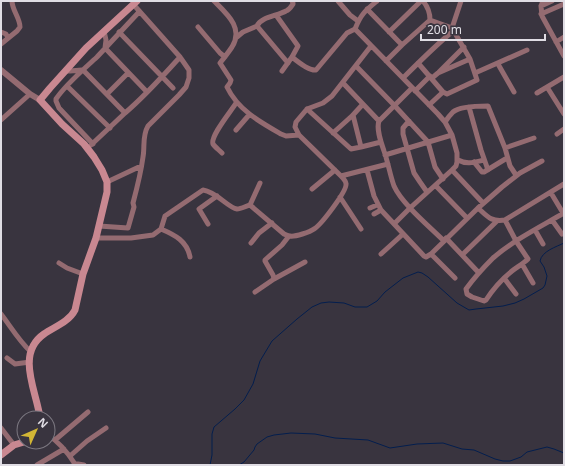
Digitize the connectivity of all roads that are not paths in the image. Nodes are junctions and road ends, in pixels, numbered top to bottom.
1 (12, 1) edge
2 (214, 1) edge
3 (292, 1) edge
4 (338, 1) edge
5 (377, 1) edge
6 (422, 1) edge
7 (461, 1) edge
8 (552, 1) edge
9 (135, 3) edge
10 (542, 3) edge
11 (564, 4) edge
12 (367, 9) junction
13 (139, 12) junction
14 (541, 14) junction
15 (276, 15) junction
16 (117, 19) junction
17 (430, 20) junction
18 (358, 21) junction
19 (257, 26) junction
20 (124, 27) junction
21 (198, 27) dead end
22 (355, 29) junction
23 (453, 30) junction
24 (104, 31) junction
25 (1, 32) edge
26 (119, 32) junction
27 (389, 32) junction
28 (237, 37) junction
29 (564, 37) edge
30 (8, 38) junction
31 (556, 42) junction
32 (1, 44) edge
33 (402, 45) junction
34 (371, 46) junction
35 (464, 47) junction
36 (105, 48) junction
37 (528, 50) dead end
38 (564, 56) edge
39 (180, 57) junction
40 (225, 57) junction
41 (292, 57) junction
42 (470, 59) junction
43 (386, 61) junction
44 (418, 62) junction
45 (288, 63) junction
46 (498, 64) junction
47 (356, 66) junction
48 (1, 70) edge
49 (83, 70) junction
50 (65, 71) junction
51 (282, 71) dead end
52 (128, 73) junction
53 (438, 73) junction
54 (475, 73) junction
55 (162, 77) junction
56 (431, 77) junction
57 (564, 77) edge
58 (403, 78) junction
59 (343, 83) junction
60 (67, 86) junction
61 (547, 87) junction
62 (173, 88) dead end
63 (414, 89) junction
64 (147, 92) junction
65 (443, 92) junction
66 (514, 92) dead end
67 (537, 93) dead end
68 (30, 94) junction
69 (107, 94) junction
70 (40, 100) junction
71 (236, 103) junction
72 (363, 104) junction
73 (394, 105) junction
74 (429, 105) junction
75 (469, 107) junction
76 (307, 109) junction
77 (125, 113) junction
78 (249, 114) junction
79 (564, 114) edge
80 (353, 115) junction
81 (1, 120) edge
82 (379, 121) junction
83 (409, 121) junction
84 (445, 122) junction
85 (110, 128) junction
86 (564, 129) edge
87 (236, 130) dead end
88 (333, 133) junction
89 (299, 134) junction
90 (557, 134) dead end
91 (452, 135) junction
92 (534, 138) dead end
93 (381, 142) junction
94 (428, 142) junction
95 (90, 146) junction
96 (361, 147) junction
97 (505, 148) junction
98 (407, 149) junction
99 (222, 153) dead end
100 (386, 155) junction
101 (508, 158) junction
102 (458, 160) junction
103 (484, 160) junction
104 (542, 161) dead end
105 (474, 162) junction
106 (388, 164) junction
107 (141, 166) junction
108 (335, 170) junction
109 (367, 170) junction
110 (452, 170) junction
111 (488, 170) junction
112 (516, 175) junction
113 (341, 176) junction
114 (443, 179) junction
115 (107, 182) junction
116 (260, 183) dead end
117 (564, 184) edge
118 (436, 186) junction
119 (312, 189) dead end
120 (427, 192) junction
121 (551, 193) junction
122 (217, 196) junction
123 (340, 197) junction
124 (483, 203) junction
125 (250, 205) junction
126 (378, 205) junction
127 (370, 208) dead end
128 (410, 208) junction
129 (478, 208) junction
130 (381, 210) junction
131 (564, 213) edge
132 (374, 214) dead end
133 (467, 218) junction
134 (505, 220) junction
135 (552, 220) junction
136 (497, 221) junction
137 (272, 223) junction
138 (208, 224) dead end
139 (394, 224) junction
140 (99, 226) junction
141 (160, 229) junction
142 (361, 229) dead end
143 (535, 230) junction
144 (403, 234) junction
145 (562, 234) dead end
146 (289, 236) junction
147 (96, 238) junction
148 (445, 240) junction
149 (516, 241) junction
150 (251, 243) dead end
151 (543, 244) dead end
152 (381, 254) dead end
153 (431, 254) junction
154 (462, 255) junction
155 (190, 257) dead end
156 (305, 262) dead end
157 (59, 263) dead end
158 (522, 264) junction
159 (479, 272) junction
160 (83, 274) junction
161 (455, 278) dead end
162 (504, 278) junction
163 (274, 279) junction
164 (533, 283) dead end
165 (255, 292) dead end
166 (516, 294) dead end
167 (1, 314) edge
168 (30, 352) junction
169 (7, 358) dead end
170 (30, 362) junction
171 (38, 410) edge
172 (88, 412) dead end
173 (1, 428) edge
174 (106, 428) dead end
175 (56, 439) edge
176 (56, 441) edge
177 (14, 445) joint
178 (64, 449) junction
179 (2, 451) edge
180 (70, 456) junction
181 (74, 464) edge
182 (37, 465) edge
183 (84, 465) edge

1 - 30 street
2 - 28 street
3 - 15 street
4 - 18 street
5 - 12 street
6 - 17 street
6 - 27 street
7 - 23 street
8 - 10 street
9 - 13 street
9 - 16 main road
10 - 14 street
11 - 14 street
12 - 18 street
12 - 27 street
13 - 20 street
13 - 39 street
14 - 31 street
15 - 19 street
15 - 41 street
16 - 20 street
16 - 24 main road
17 - 23 street
17 - 33 street
18 - 22 street
19 - 28 street
19 - 45 street
20 - 26 street
21 - 40 street
22 - 34 street
22 - 41 street
23 - 35 street
23 - 44 street
24 - 36 street
24 - 50 main road
25 - 30 street
26 - 36 street
26 - 55 street
27 - 33 street
28 - 40 street
29 - 31 street
30 - 32 street
31 - 38 street
33 - 43 street
34 - 43 street
34 - 47 street
35 - 42 street
35 - 53 street
36 - 49 street
36 - 52 street
37 - 46 street
39 - 55 street
39 - 107 street
40 - 71 street
41 - 45 street
42 - 53 street
42 - 54 street
43 - 58 street
44 - 56 street
44 - 58 street
45 - 51 street
46 - 54 street
46 - 66 street
47 - 59 street
47 - 73 street
48 - 68 street
49 - 50 street
49 - 60 street
49 - 69 street
50 - 70 main road
52 - 64 street
52 - 69 street
53 - 56 street
54 - 65 street
55 - 62 street
55 - 64 street
56 - 63 street
56 - 65 street
57 - 61 street
58 - 63 street
59 - 72 street
59 - 76 street
60 - 85 street
60 - 95 street
61 - 67 street
61 - 79 street
63 - 73 street
63 - 74 street
64 - 77 street
65 - 74 street
68 - 70 street
68 - 81 street
69 - 77 street
70 - 95 main road
71 - 78 street
71 - 99 street
72 - 80 street
72 - 82 street
73 - 82 street
73 - 83 street
74 - 84 street
75 - 84 street
75 - 97 street
75 - 103 street
76 - 88 street
76 - 89 street
77 - 85 street
78 - 87 street
78 - 89 street
80 - 88 street
80 - 96 street
82 - 93 street
83 - 94 street
83 - 98 street
84 - 91 street
85 - 95 street
86 - 90 street
88 - 96 street
89 - 108 street
91 - 94 street
91 - 102 street
92 - 97 street
93 - 96 street
93 - 100 street
94 - 98 street
94 - 114 street
95 - 115 main road
97 - 101 street
98 - 100 street
98 - 120 street
100 - 106 street
101 - 111 street
101 - 112 street
102 - 105 street
102 - 110 street
103 - 105 street
103 - 111 street
104 - 112 street
105 - 111 street
106 - 109 street
106 - 128 street
107 - 115 street
107 - 140 street
108 - 113 street
108 - 119 street
109 - 113 street
109 - 126 street
110 - 114 street
110 - 124 street
112 - 124 street
113 - 123 street
114 - 118 street
115 - 140 main road
116 - 125 street
117 - 121 street
118 - 120 street
118 - 133 street
120 - 128 street
121 - 131 street
121 - 134 street
122 - 125 street
122 - 138 street
122 - 141 street
123 - 142 street
123 - 146 street
124 - 129 street
125 - 137 street
126 - 127 street
126 - 130 street
128 - 139 street
128 - 148 street
129 - 133 street
129 - 136 street
130 - 132 street
130 - 139 street
131 - 135 street
133 - 148 street
134 - 136 street
134 - 149 street
135 - 143 street
135 - 145 street
136 - 154 street
137 - 146 street
137 - 150 street
139 - 144 street
140 - 147 main road
141 - 147 street
141 - 155 street
143 - 149 street
143 - 151 street
144 - 152 street
144 - 153 street
146 - 163 street
147 - 160 main road
148 - 153 street
148 - 154 street
149 - 158 street
149 - 159 street
153 - 161 street
154 - 159 street
156 - 163 street
157 - 160 street
158 - 162 street
158 - 164 street
159 - 162 street
160 - 168 main road
162 - 166 street
163 - 165 street
167 - 168 street
168 - 170 main road
169 - 170 street
170 - 171 main road
172 - 175 street
173 - 177 street
174 - 180 street
176 - 178 street
177 - 179 main road
178 - 180 street
178 - 182 street
180 - 181 street
181 - 183 street

